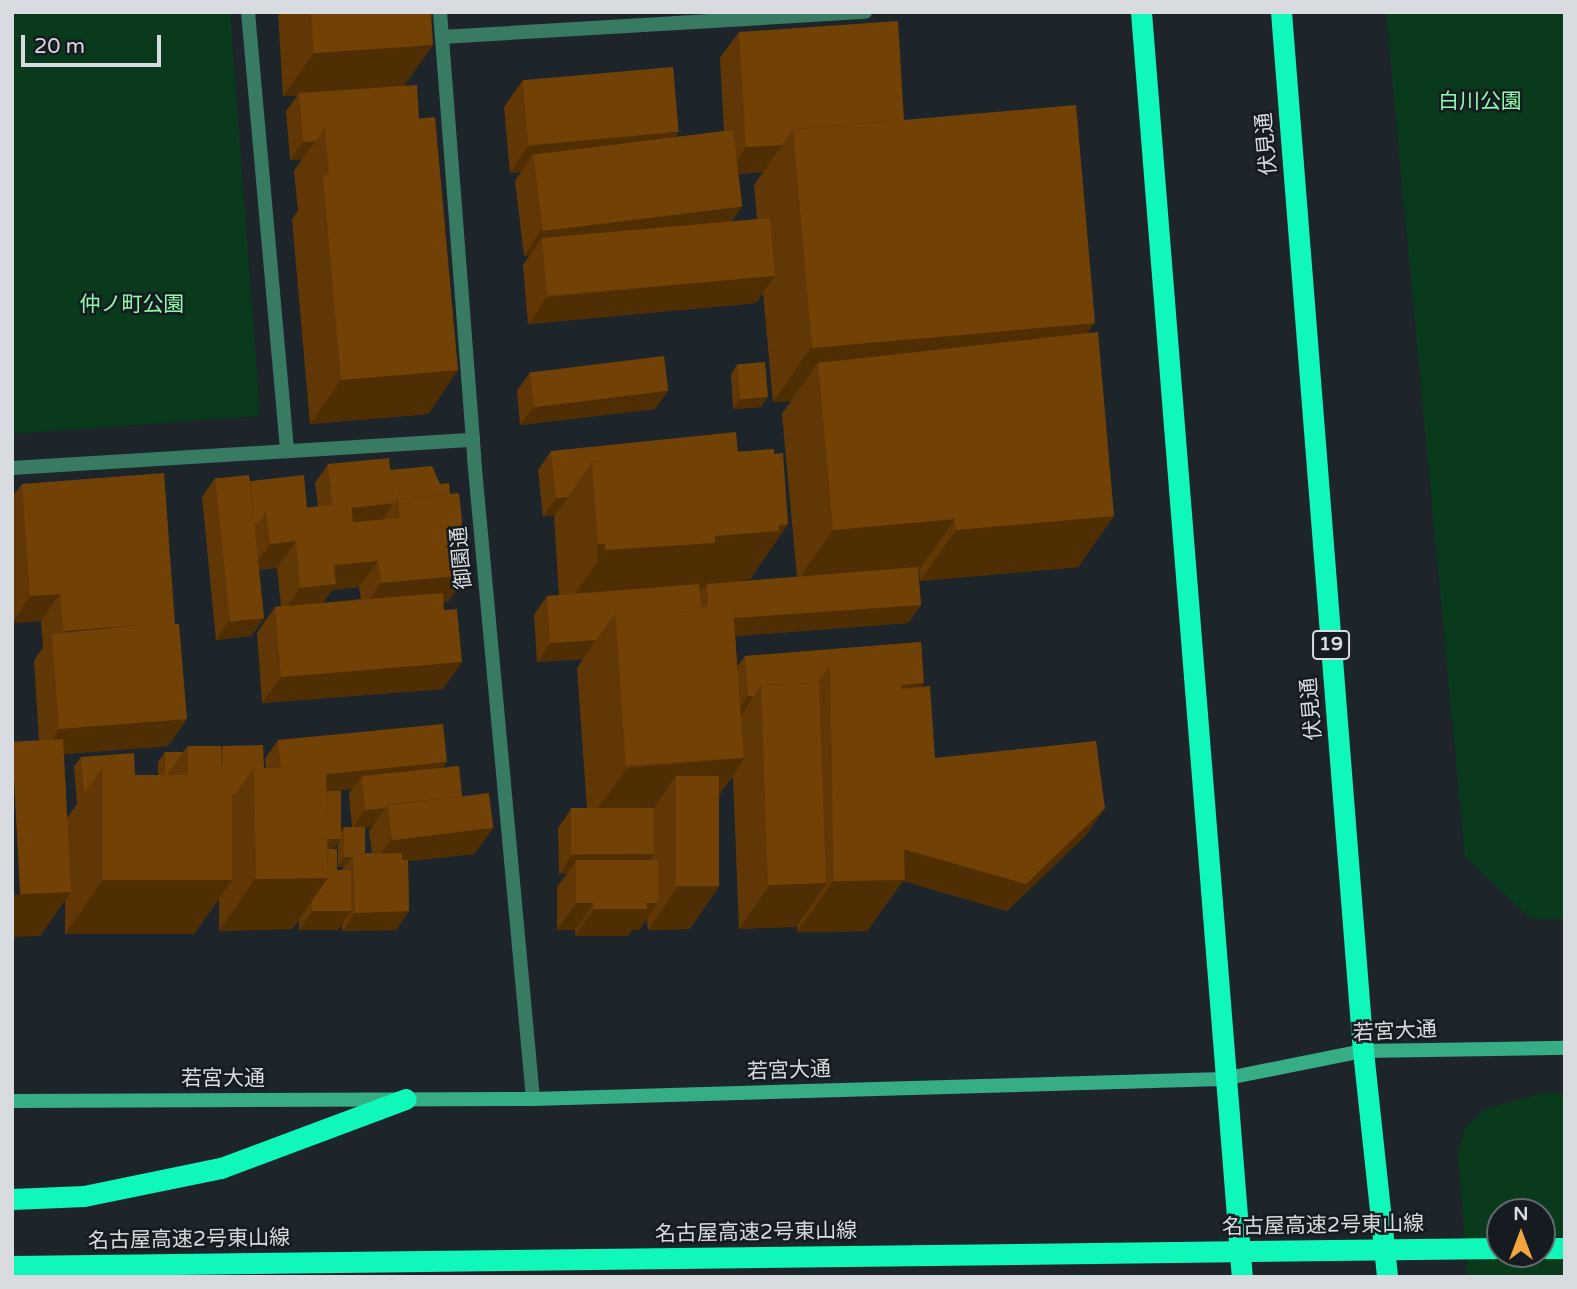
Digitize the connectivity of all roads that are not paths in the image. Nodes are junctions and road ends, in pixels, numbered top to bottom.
1 (248, 12) edge
2 (440, 12) edge
3 (865, 12) edge
4 (1141, 12) edge
5 (1281, 12) edge
6 (442, 37) junction
7 (472, 440) junction
8 (287, 450) junction
9 (12, 468) edge
10 (1565, 1048) edge
11 (1363, 1051) junction
12 (1223, 1079) junction
13 (406, 1099) junction
14 (533, 1100) junction
15 (12, 1101) edge
16 (12, 1199) edge
17 (1486, 1248) edge
18 (12, 1266) edge
19 (1242, 1277) edge
20 (1387, 1277) edge

1 - 8 street
2 - 6 street, 御園通
3 - 6 street
4 - 12 highway
5 - 11 highway, 伏見通 / 19
6 - 7 street, 御園通
7 - 8 street
7 - 14 street, 御園通
8 - 9 street
10 - 11 street, 若宮大通
11 - 12 street, 若宮大通
11 - 20 highway, 伏見通 / 19
12 - 14 street, 若宮大通
12 - 19 highway
13 - 14 street, 若宮大通
13 - 15 street, 若宮大通
13 - 16 highway
17 - 18 highway, 名古屋高速2号東山線, bridge

